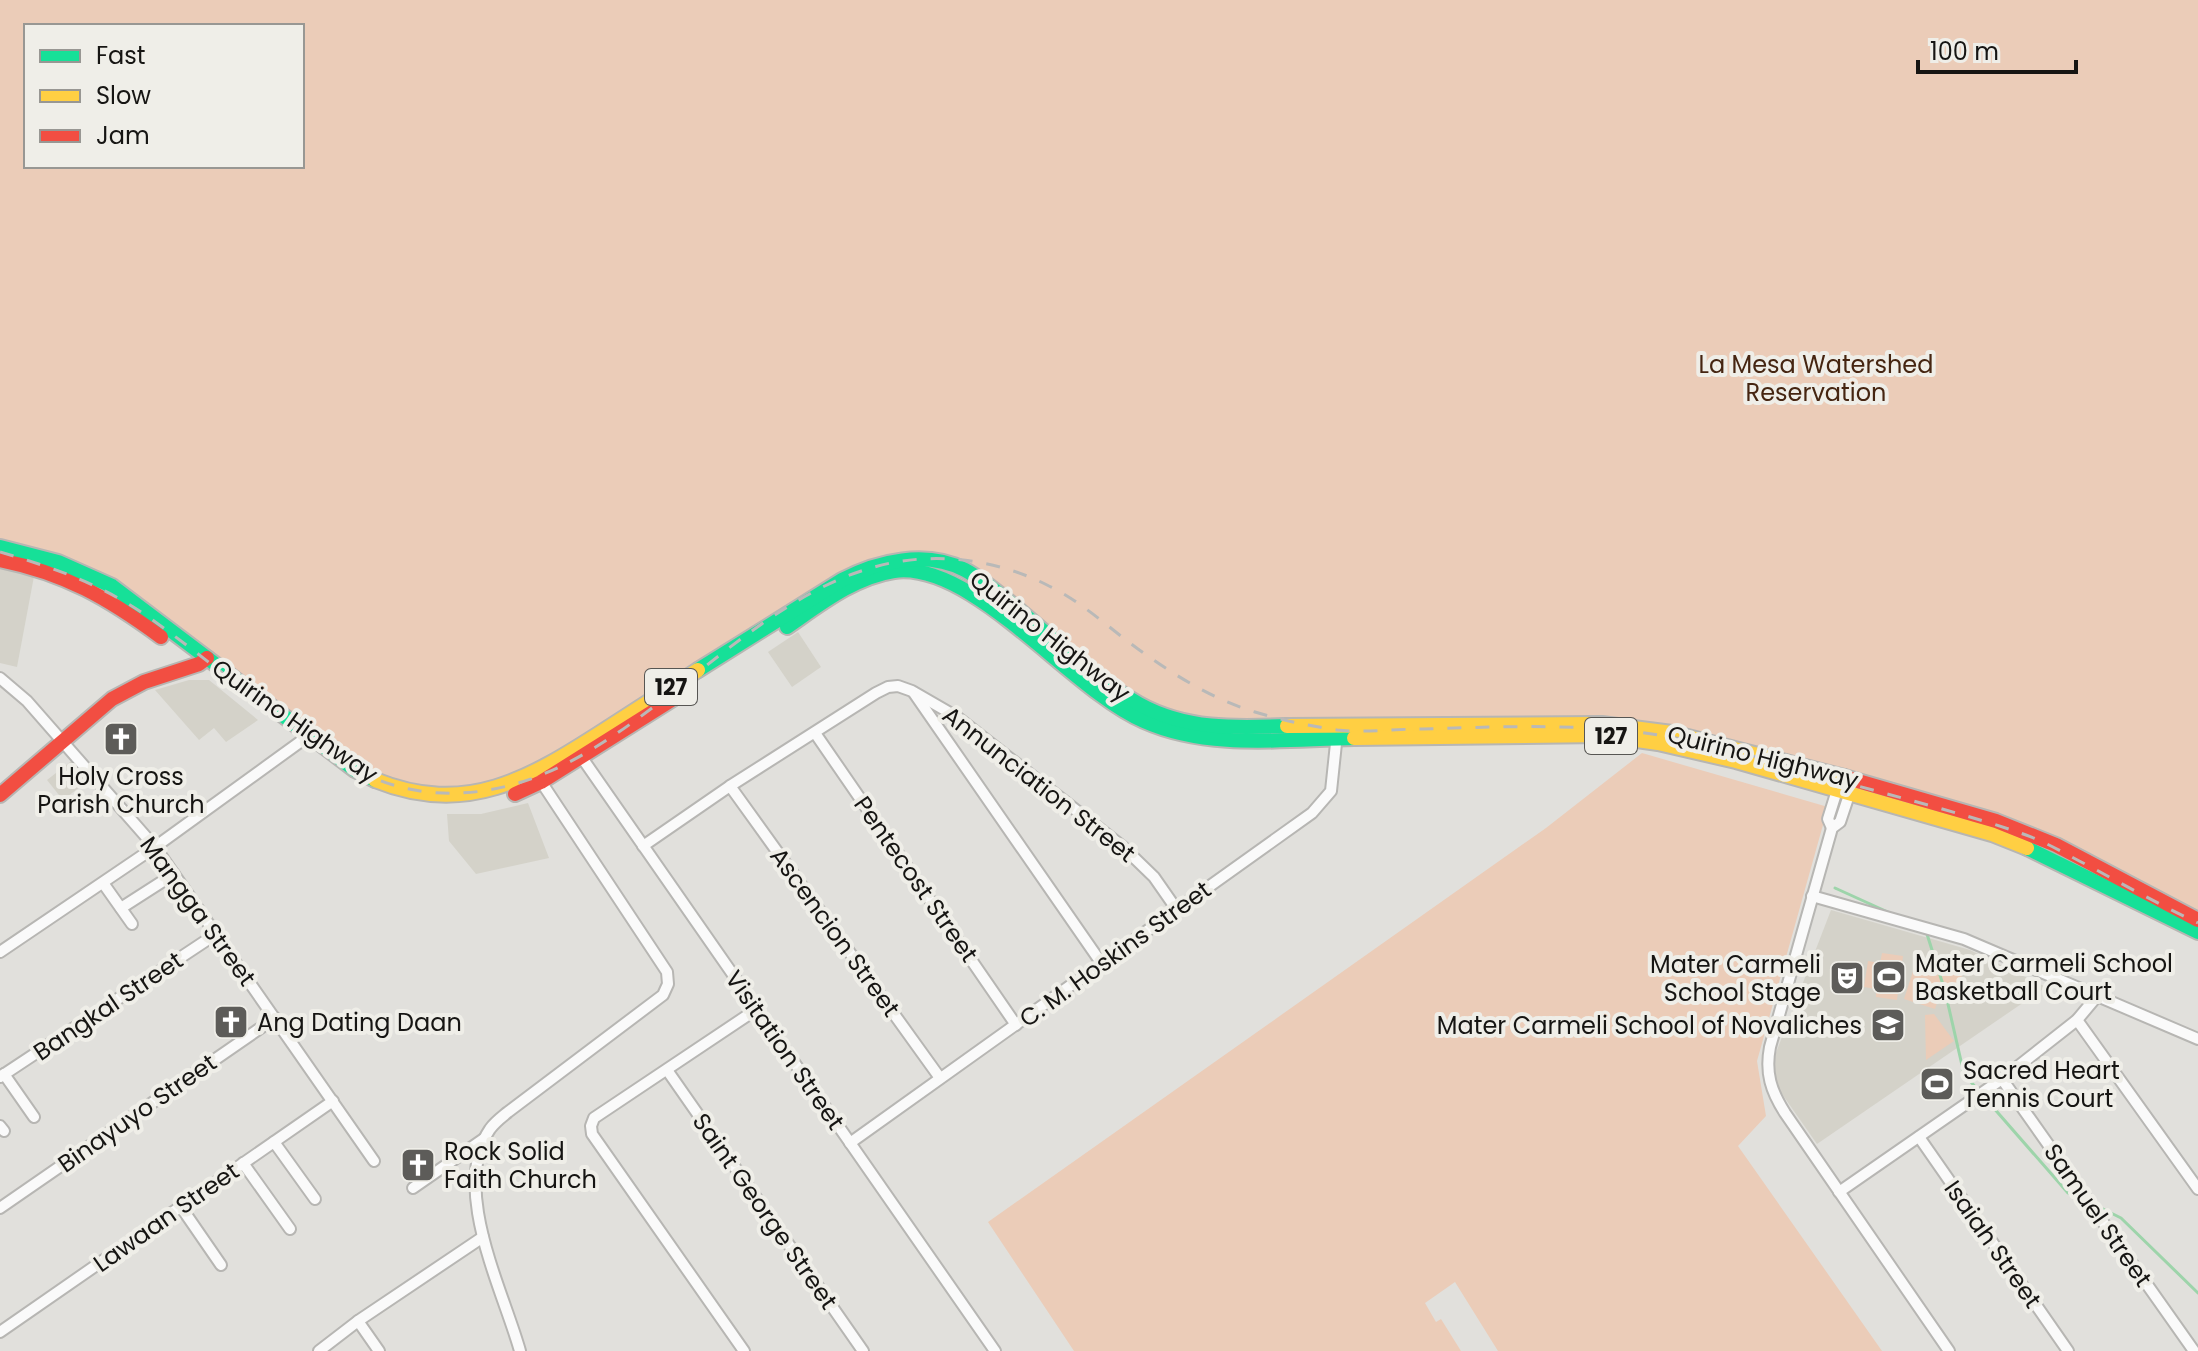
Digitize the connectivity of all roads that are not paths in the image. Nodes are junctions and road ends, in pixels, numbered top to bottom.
1 (0, 547) edge
2 (0, 560) edge
3 (203, 661) junction
4 (0, 678) edge
5 (912, 691) junction
6 (1337, 732) junction
7 (815, 733) junction
8 (303, 737) junction
9 (63, 741) junction
10 (578, 753) junction
11 (538, 777) junction
12 (1846, 784) junction
13 (730, 786) junction
14 (0, 795) edge
15 (643, 846) junction
16 (155, 847) junction
17 (174, 874) junction
18 (103, 883) junction
19 (1812, 896) junction
20 (121, 908) junction
21 (1177, 910) junction
22 (2198, 920) edge
23 (132, 924) dead end
24 (2198, 932) edge
25 (216, 934) junction
26 (0, 952) edge
27 (1102, 964) junction
28 (2098, 995) junction
29 (757, 1009) junction
30 (275, 1018) junction
31 (2077, 1020) junction
32 (1016, 1025) junction
33 (2198, 1039) edge
34 (667, 1070) junction
35 (2, 1076) edge
36 (940, 1078) junction
37 (2002, 1079) junction
38 (333, 1101) junction
39 (34, 1117) dead end
40 (1919, 1137) junction
41 (485, 1138) junction
42 (274, 1142) junction
43 (850, 1143) junction
44 (374, 1161) dead end
45 (243, 1163) junction
46 (413, 1188) dead end
47 (2198, 1189) edge
48 (1839, 1192) junction
49 (315, 1199) dead end
50 (181, 1207) junction
51 (0, 1208) edge
52 (290, 1229) dead end
53 (483, 1237) junction
54 (221, 1265) dead end
55 (358, 1321) junction
56 (0, 1332) edge
57 (319, 1351) edge
58 (379, 1351) edge
59 (520, 1351) edge
60 (744, 1351) edge
61 (863, 1351) edge
62 (995, 1351) edge
63 (1949, 1351) edge
64 (2068, 1351) edge
65 (2194, 1351) edge

1 - 3 main road, Quirino Highway / 127
2 - 3 main road, Quirino Highway / 127
3 - 8 main road, Quirino Highway / 127
3 - 9 main road
4 - 9 street, Mangga Street
5 - 7 street
5 - 21 street, Annunciation Street
5 - 27 street
6 - 10 main road, Quirino Highway / 127
6 - 12 main road, Quirino Highway / 127
6 - 21 street, C. M. Hoskins Street
7 - 13 street
7 - 32 street, Pentecost Street
8 - 11 main road, Quirino Highway / 127
8 - 16 street
9 - 14 main road
9 - 16 street, Mangga Street
10 - 11 main road, Quirino Highway / 127
10 - 15 street, Visitation Street
11 - 41 street
12 - 19 street
12 - 22 main road, Quirino Highway / 127
12 - 24 main road, Quirino Highway / 127
13 - 15 street
13 - 36 street, Ascencion Street
15 - 29 street, Visitation Street
16 - 17 street, Mangga Street
16 - 18 street
17 - 20 street
17 - 25 street, Mangga Street
18 - 20 street
18 - 26 street
19 - 28 street
19 - 48 street
20 - 23 street
21 - 27 street, C. M. Hoskins Street
25 - 30 street, Mangga Street
25 - 35 street, Bangkal Street
27 - 32 street, C. M. Hoskins Street
28 - 31 street
28 - 33 street
29 - 34 street
29 - 43 street, Visitation Street
30 - 38 street, Mangga Street
30 - 51 street, Binayuyo Street
31 - 37 street
31 - 47 street
32 - 36 street, C. M. Hoskins Street
34 - 60 street
34 - 61 street, Saint George Street
35 - 39 street
36 - 43 street, C. M. Hoskins Street
37 - 40 street
37 - 65 street, Samuel Street
38 - 42 street, Lawaan Street
38 - 44 street, Mangga Street
40 - 48 street
40 - 64 street, Isaiah Street
41 - 46 street
41 - 53 street
42 - 45 street, Lawaan Street
42 - 49 street
43 - 62 street, Visitation Street
45 - 50 street, Lawaan Street
45 - 52 street
48 - 63 street
50 - 54 street
50 - 56 street, Lawaan Street
53 - 55 street
53 - 59 street
55 - 57 street
55 - 58 street

